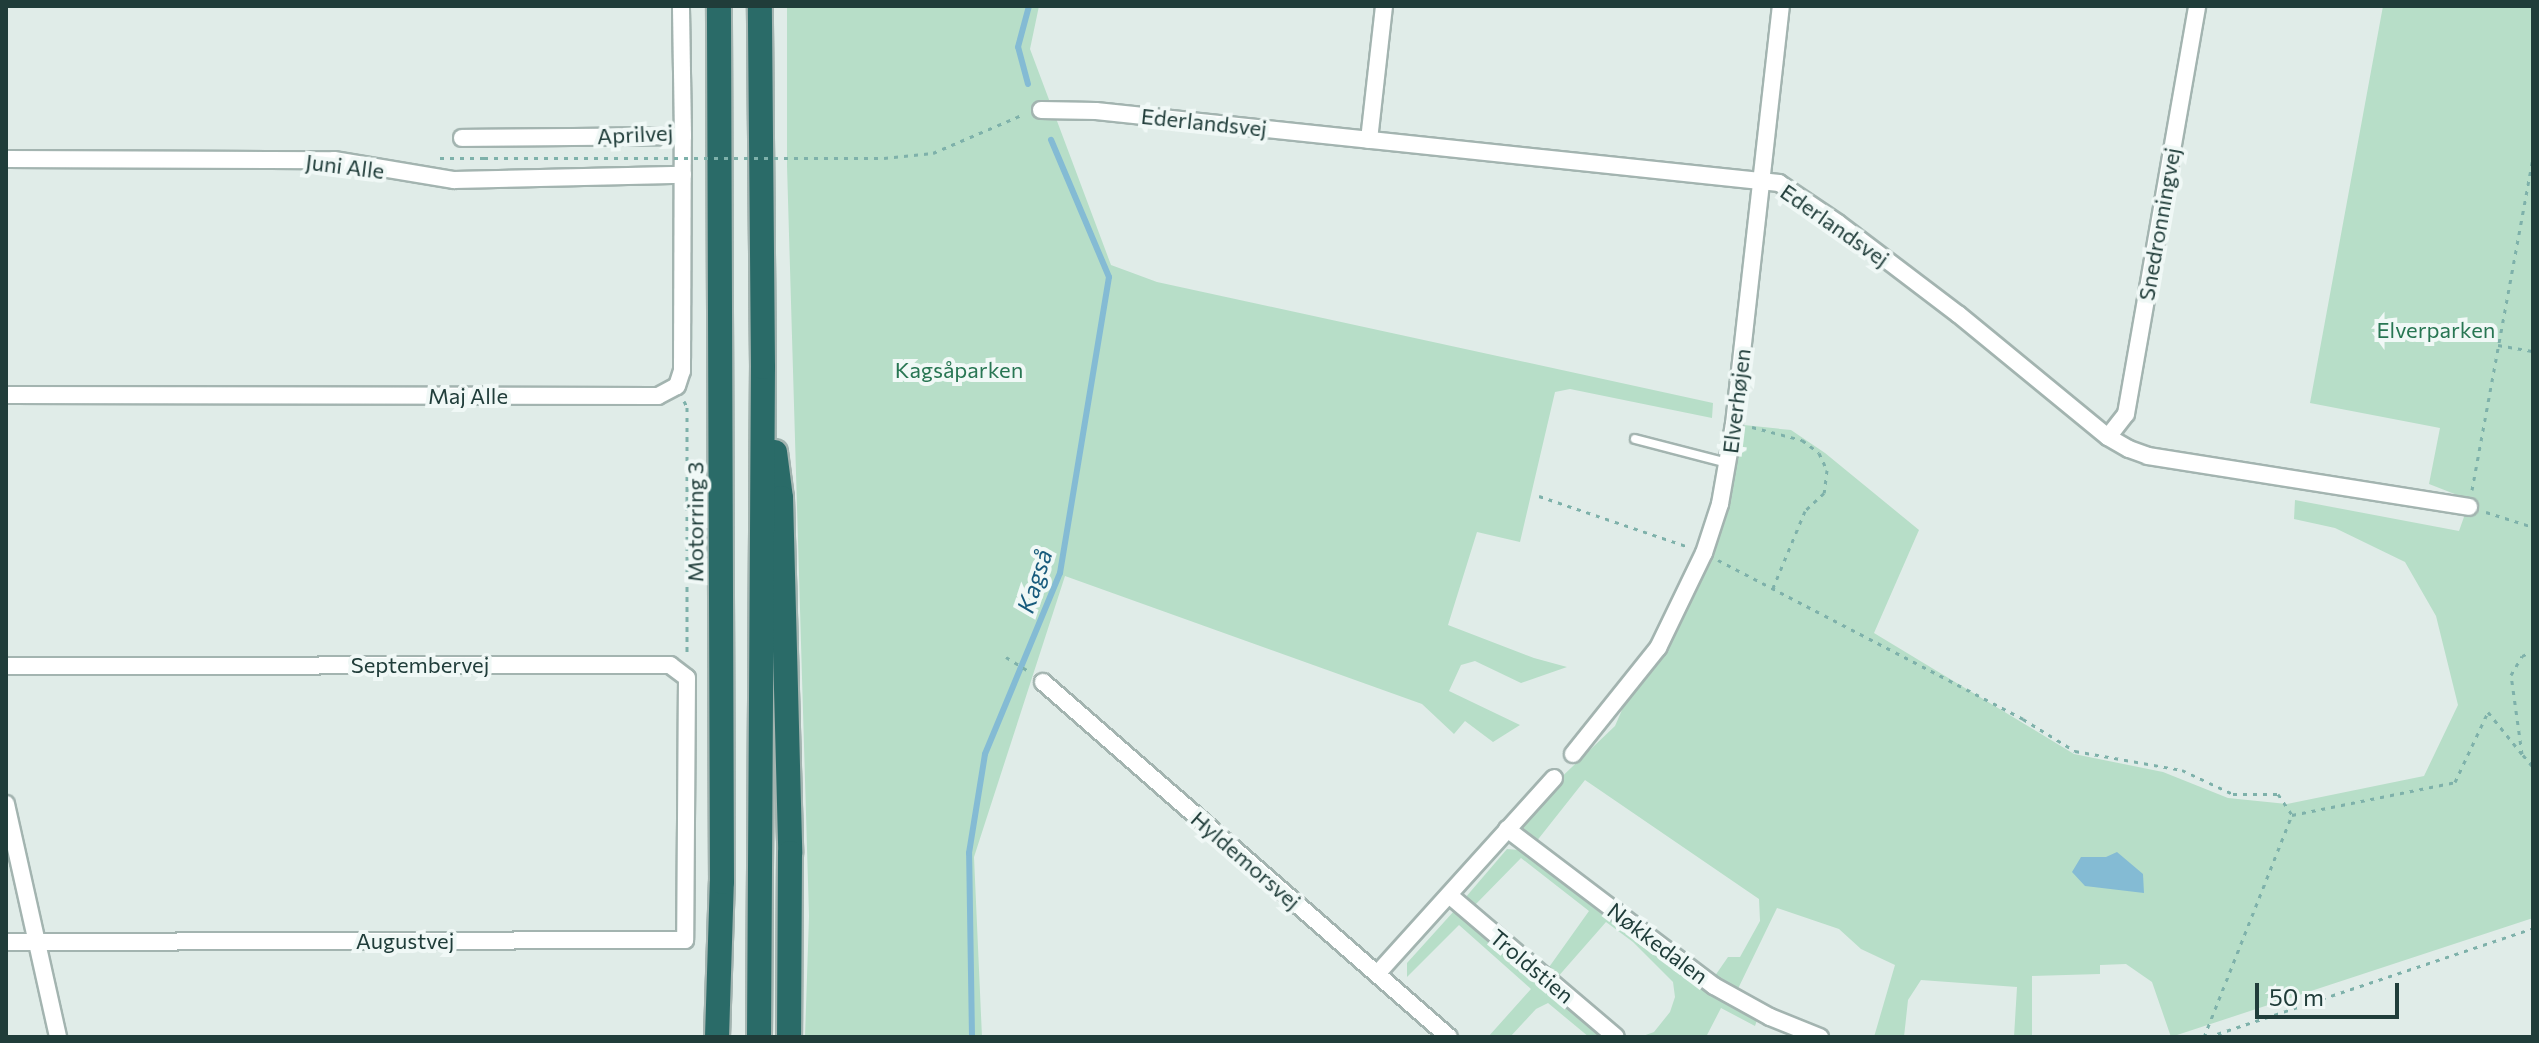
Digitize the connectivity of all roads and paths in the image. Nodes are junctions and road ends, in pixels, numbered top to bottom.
1 (681, 6) edge
2 (719, 6) edge
3 (760, 6) edge
4 (1384, 6) edge
5 (1781, 6) edge
6 (2197, 6) edge
7 (1041, 110) dead end
8 (1016, 116) dead end
9 (683, 136) junction
10 (462, 138) dead end
11 (1369, 140) junction
12 (484, 158) dead end
13 (6, 159) edge
14 (2533, 159) edge
15 (683, 175) junction
16 (1760, 181) junction
17 (2498, 345) junction
18 (2533, 351) edge
19 (763, 367) junction
20 (677, 386) junction
21 (6, 395) edge
22 (1734, 424) junction
23 (2108, 437) junction
24 (1635, 439) dead end
25 (1728, 464) junction
26 (1539, 496) dead end
27 (2469, 507) junction
28 (2533, 527) edge
29 (1704, 553) junction
30 (1773, 588) junction
31 (2533, 651) edge
32 (1006, 657) dead end
33 (6, 666) edge
34 (1027, 669) dead end
35 (687, 678) junction
36 (1043, 682) dead end
37 (1573, 754) dead end
38 (2522, 754) junction
39 (2533, 767) edge
40 (1554, 778) dead end
41 (6, 804) edge
42 (2292, 815) junction
43 (1507, 829) junction
44 (1449, 895) junction
45 (2533, 928) edge
46 (6, 942) edge
47 (36, 942) junction
48 (1377, 974) junction
49 (58, 1037) edge
50 (717, 1037) edge
51 (759, 1037) edge
52 (789, 1037) edge
53 (1449, 1037) edge
54 (1616, 1037) edge
55 (1820, 1037) edge
56 (2206, 1037) edge

1 - 9 street, Aprilvej
2 - 50 highway, Motorring 3
3 - 19 highway
4 - 11 street
5 - 16 street, Elverhøjen
6 - 23 street, Snedronningvej
7 - 11 street, Ederlandsvej
8 - 12 path, bridge
9 - 10 street, Aprilvej
9 - 15 street
11 - 16 street, Ederlandsvej
13 - 15 street, Juni Alle
14 - 17 path
15 - 20 street
16 - 22 street, Elverhøjen
16 - 23 street, Ederlandsvej
17 - 18 path
17 - 27 path
19 - 51 highway
19 - 52 highway
20 - 21 street, Maj Alle
20 - 35 path
22 - 25 street, Elverhøjen
22 - 30 path
23 - 27 street, Ederlandsvej
24 - 25 lane
25 - 29 street, Elverhøjen
26 - 29 path
27 - 28 path
29 - 30 path
29 - 37 street, Elverhøjen
30 - 42 path
31 - 38 path
32 - 34 path
33 - 35 street, Septembervej
35 - 47 street, Augustvej
36 - 48 street, Hyldemorsvej
38 - 39 path
38 - 42 path
40 - 43 street
41 - 47 street
42 - 56 path
43 - 44 street
43 - 55 street, Nøkkedalen
44 - 48 street
44 - 54 street, Troldstien
45 - 56 path
46 - 47 street, Augustvej
47 - 49 street
48 - 53 street, Hyldemorsvej

